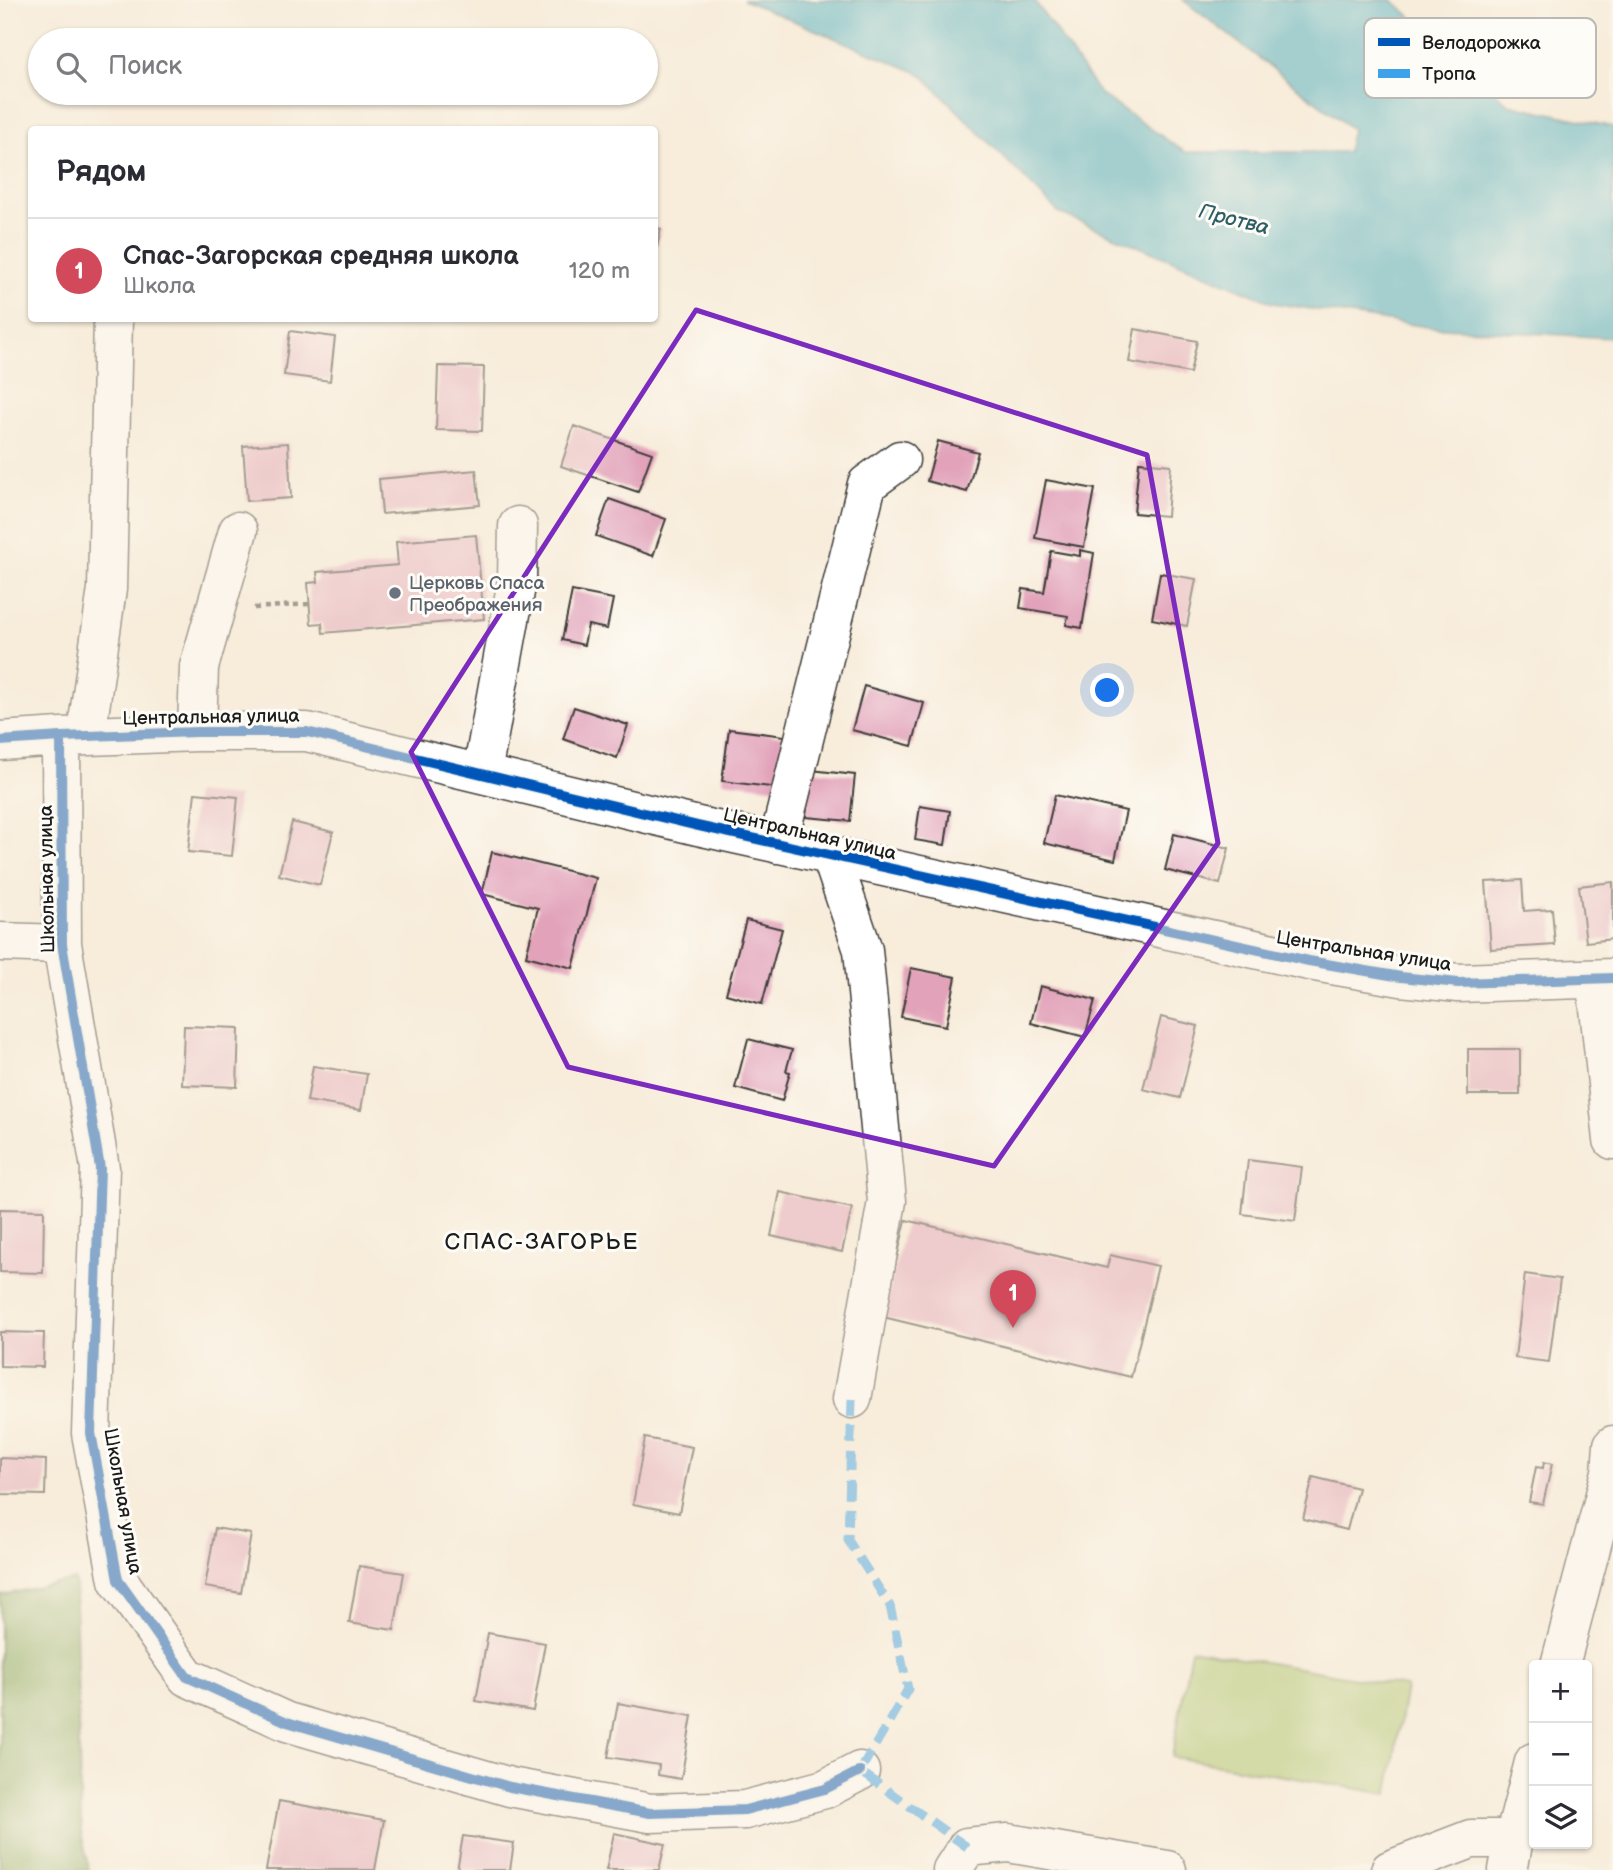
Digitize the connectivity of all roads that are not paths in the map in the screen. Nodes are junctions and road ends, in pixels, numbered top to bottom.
1 (113, 322) edge
2 (900, 460) dead end
3 (518, 526) dead end
4 (238, 531) dead end
5 (198, 732) junction
6 (73, 737) junction
7 (0, 741) edge
8 (482, 774) junction
9 (778, 844) junction
10 (831, 856) junction
11 (0, 942) edge
12 (62, 944) junction
13 (1604, 979) edge
14 (1613, 1140) edge
15 (852, 1399) dead end
16 (1613, 1445) edge
17 (1561, 1660) edge
18 (860, 1770) dead end
19 (1529, 1782) edge
20 (1511, 1854) edge
21 (960, 1859) edge
22 (1167, 1870) edge
23 (1390, 1870) edge

1 - 6 street, Школьная улица
2 - 9 street
3 - 8 street
4 - 5 street
5 - 6 street, Центральная улица
5 - 8 street, Центральная улица
6 - 7 street, Центральная улица
6 - 12 street, Школьная улица
8 - 9 street, Центральная улица
9 - 10 street, Центральная улица
10 - 13 street, Центральная улица
10 - 15 street
11 - 12 street
12 - 18 street, Школьная улица
13 - 14 street
16 - 17 street
19 - 20 street
20 - 23 street
21 - 22 street

